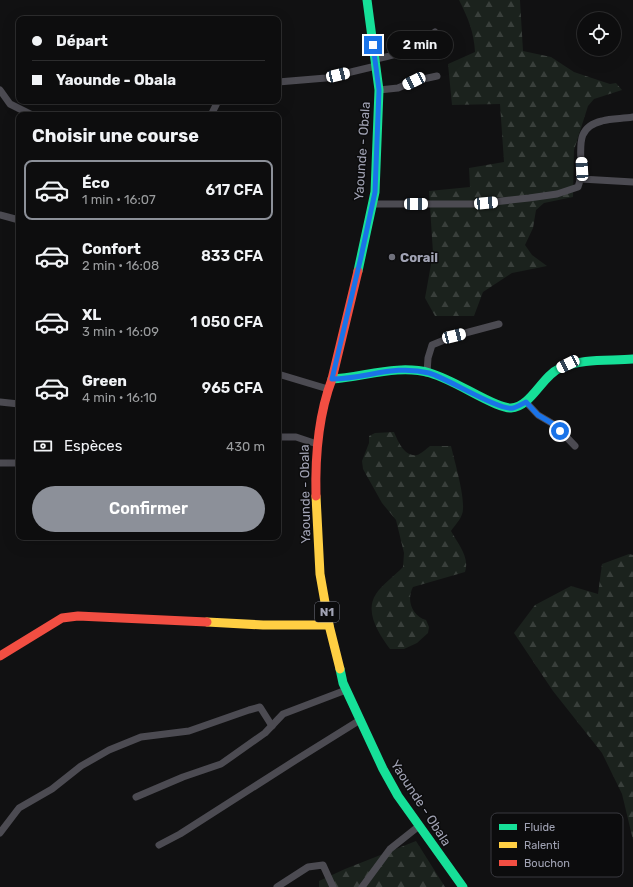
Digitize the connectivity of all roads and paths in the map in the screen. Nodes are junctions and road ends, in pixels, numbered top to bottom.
1 (366, 0) edge
2 (435, 32) dead end
3 (376, 62) junction
4 (437, 76) dead end
5 (281, 82) edge
6 (0, 90) edge
7 (379, 90) junction
8 (26, 112) edge
9 (633, 117) edge
10 (581, 179) junction
11 (633, 182) edge
12 (372, 204) junction
13 (0, 215) edge
14 (16, 219) edge
15 (499, 324) dead end
16 (633, 359) edge
17 (427, 373) junction
18 (281, 376) edge
19 (332, 379) junction
20 (328, 389) junction
21 (0, 402) edge
22 (526, 402) junction
23 (16, 404) edge
24 (281, 437) edge
25 (316, 444) junction
26 (575, 446) dead end
27 (0, 463) edge
28 (16, 463) edge
29 (329, 625) junction
30 (0, 656) edge
31 (346, 690) junction
32 (360, 720) junction
33 (272, 726) junction
34 (136, 797) dead end
35 (419, 826) junction
36 (0, 833) edge
37 (159, 845) dead end
38 (460, 886) edge
39 (277, 887) edge
40 (333, 887) edge
41 (362, 887) edge

1 - 3 main road, Yaounde - Obala / N1
2 - 3 street
3 - 5 street
3 - 7 main road, Yaounde - Obala / N1
4 - 7 street
6 - 8 street
7 - 12 main road, Yaounde - Obala / N1
9 - 10 street
10 - 11 street
10 - 12 street
12 - 19 main road, Yaounde - Obala / N1
13 - 14 street
15 - 17 street
16 - 22 main road
17 - 19 main road
17 - 22 main road
18 - 20 street
19 - 20 main road, Yaounde - Obala / N1
20 - 25 main road, Yaounde - Obala / N1
21 - 23 street
22 - 26 street
24 - 25 street
25 - 29 main road, Yaounde - Obala / N1
27 - 28 street
29 - 30 main road
29 - 31 main road, Yaounde - Obala / N1
31 - 32 main road, Yaounde - Obala / N1
31 - 33 street
32 - 35 main road, Yaounde - Obala / N1
32 - 37 street
33 - 34 street
33 - 36 street
35 - 38 main road, Yaounde - Obala / N1
35 - 41 street
39 - 40 street

